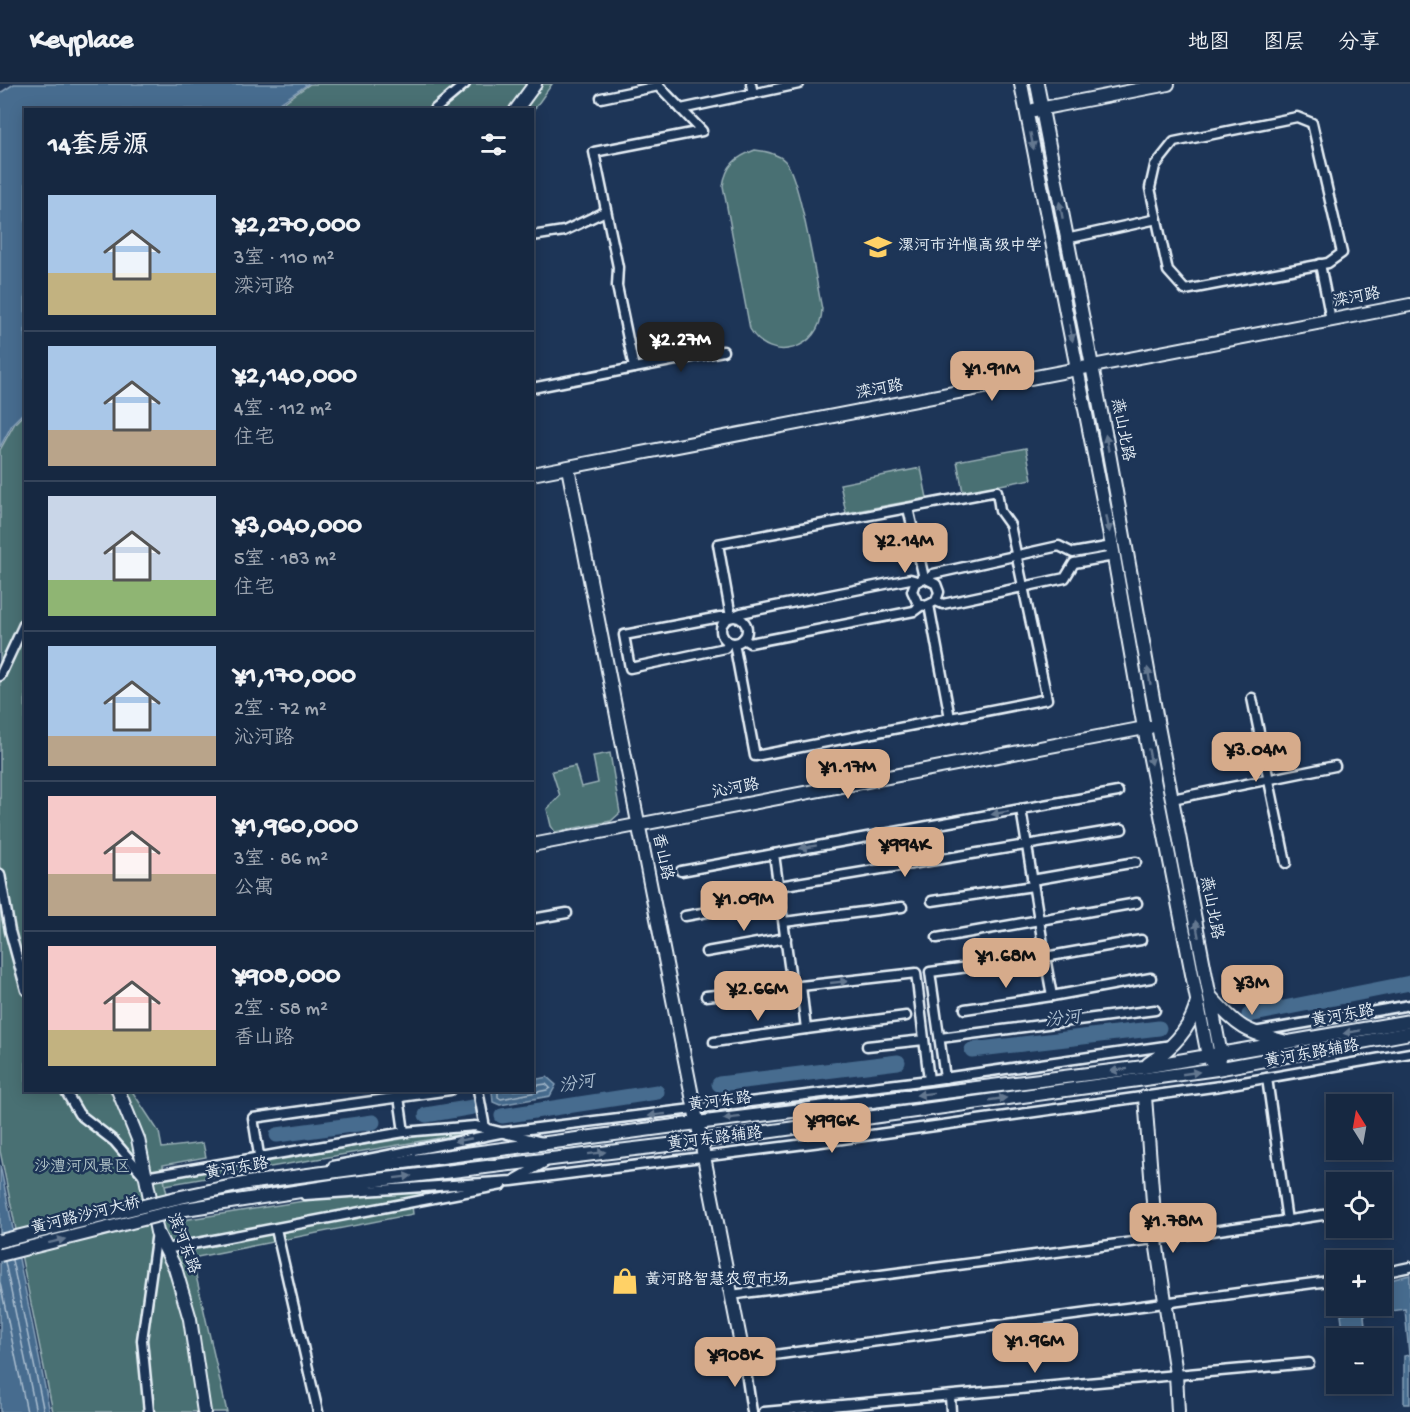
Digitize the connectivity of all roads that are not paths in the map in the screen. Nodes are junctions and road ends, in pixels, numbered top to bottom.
1 (465, 84) edge
2 (535, 84) edge
3 (799, 84) edge
4 (1021, 84) edge
5 (1037, 84) edge
6 (1168, 84) edge
7 (658, 85) edge
8 (752, 89) edge
9 (601, 98) dead end
10 (436, 108) edge
11 (517, 108) edge
12 (681, 109) junction
13 (1041, 109) junction
14 (1026, 112) junction
15 (606, 210) junction
16 (1157, 219) junction
17 (534, 237) edge
18 (1066, 239) junction
19 (1320, 264) junction
20 (1410, 305) edge
21 (1331, 320) junction
22 (723, 351) dead end
23 (1092, 367) junction
24 (634, 368) junction
25 (1078, 370) junction
26 (534, 388) edge
27 (568, 468) junction
28 (534, 474) edge
29 (908, 508) junction
30 (1113, 551) junction
31 (1017, 555) junction
32 (923, 579) junction
33 (1023, 586) junction
34 (929, 604) junction
35 (731, 617) junction
36 (24, 624) edge
37 (736, 641) junction
38 (0, 676) edge
39 (1252, 698) dead end
40 (950, 718) junction
41 (1158, 726) junction
42 (1144, 728) junction
43 (1335, 766) dead end
44 (1269, 780) junction
45 (1118, 792) dead end
46 (1172, 799) junction
47 (1020, 809) junction
48 (637, 825) junction
49 (1122, 829) dead end
50 (534, 845) edge
51 (1026, 845) junction
52 (774, 854) junction
53 (1136, 862) dead end
54 (1286, 863) dead end
55 (681, 871) dead end
56 (0, 874) edge
57 (1033, 883) junction
58 (779, 886) junction
59 (781, 900) junction
60 (932, 901) dead end
61 (1137, 903) dead end
62 (902, 907) dead end
63 (567, 913) dead end
64 (685, 916) dead end
65 (534, 920) edge
66 (783, 922) junction
67 (1040, 922) junction
68 (786, 938) junction
69 (937, 938) dead end
70 (1142, 940) dead end
71 (706, 952) dead end
72 (1045, 957) junction
73 (1151, 978) dead end
74 (24, 982) edge
75 (797, 987) junction
76 (706, 996) dead end
77 (1052, 996) junction
78 (1204, 997) junction
79 (1410, 1005) edge
80 (965, 1009) dead end
81 (1155, 1010) dead end
82 (906, 1016) dead end
83 (1410, 1021) edge
84 (806, 1029) junction
85 (1250, 1033) junction
86 (1410, 1033) edge
87 (940, 1038) junction
88 (924, 1040) junction
89 (714, 1042) dead end
90 (1290, 1043) junction
91 (1172, 1045) junction
92 (867, 1046) dead end
93 (1410, 1053) edge
94 (1215, 1056) junction
95 (1144, 1067) junction
96 (1217, 1069) junction
97 (945, 1078) junction
98 (1267, 1078) junction
99 (929, 1080) junction
100 (1220, 1086) junction
101 (66, 1092) edge
102 (119, 1092) edge
103 (429, 1092) edge
104 (477, 1092) edge
105 (398, 1095) edge
106 (1145, 1098) junction
107 (696, 1117) junction
108 (485, 1128) junction
109 (404, 1132) junction
110 (505, 1132) junction
111 (701, 1141) junction
112 (548, 1144) junction
113 (259, 1155) junction
114 (704, 1156) junction
115 (551, 1159) junction
116 (145, 1177) junction
117 (512, 1181) junction
118 (247, 1183) junction
119 (176, 1198) joint
120 (248, 1200) junction
121 (179, 1210) joint
122 (1326, 1215) edge
123 (1287, 1221) junction
124 (276, 1229) junction
125 (157, 1232) junction
126 (0, 1241) edge
127 (1156, 1241) junction
128 (166, 1249) junction
129 (0, 1255) edge
130 (1410, 1267) edge
131 (1392, 1271) edge
132 (1326, 1281) edge
133 (731, 1295) junction
134 (1166, 1304) junction
135 (744, 1359) junction
136 (1309, 1363) dead end
137 (1176, 1374) junction
138 (950, 1396) junction
139 (149, 1412) edge
140 (204, 1412) edge
141 (318, 1412) edge
142 (752, 1412) edge
143 (764, 1412) edge
144 (951, 1412) edge
145 (1178, 1412) edge

1 - 10 street
2 - 11 street
3 - 8 street
4 - 14 street, 燕山北路
5 - 13 street, 燕山北路
6 - 13 street
7 - 9 street
7 - 12 street
8 - 12 street
12 - 15 street
13 - 14 street
18 -> 13 street, 燕山北路
14 -> 25 street, 燕山北路
15 - 17 street
15 - 24 street
16 - 18 street
16 - 19 street
16 - 19 street
18 - 23 street, 燕山北路
19 - 21 street
20 - 21 street, 滦河路
21 - 23 street, 滦河路
22 - 24 street
23 - 25 street, 滦河路
41 -> 23 street, 燕山北路
24 - 26 street
25 - 27 street, 滦河路
25 -> 30 street, 燕山北路
27 - 28 street, 滦河路
27 - 48 street, 香山路
29 - 31 street
29 - 32 street
29 - 35 street
30 - 31 street
30 - 33 street
30 - 42 street, 燕山北路
31 - 32 street
31 - 33 street
32 - 34 street
32 - 34 street
32 - 35 street
33 - 34 street
33 - 40 street
34 - 37 street
34 - 40 street
35 - 37 street
35 - 37 street
35 - 37 street
36 - 38 street
37 - 40 street
39 - 44 street
41 - 42 street, 沁河路
41 - 46 street, 燕山北路
42 - 48 street, 沁河路
42 -> 78 street, 燕山北路
43 - 44 street
44 - 46 street
44 - 54 street
45 - 47 street
78 -> 46 street, 燕山北路
47 - 51 street
47 -> 52 street
48 - 50 street, 沁河路
48 - 107 street, 香山路
49 - 51 street
51 - 57 street
51 - 58 street
52 - 55 street
52 - 58 street
53 - 57 street
56 - 74 street
57 - 60 street
57 - 67 street
58 - 59 street
59 - 64 street
59 - 66 street
61 - 67 street
62 - 66 street
63 - 65 street
66 - 68 street
67 - 69 street
67 - 72 street
68 - 71 street
68 - 75 street
70 - 72 street
72 - 77 street
72 - 87 street
73 - 77 street
75 - 76 street
75 - 84 street
75 -> 88 street
77 - 80 street
78 - 85 street
78 - 91 street
78 - 94 street, 燕山北路
79 - 85 street, 黄河东路辅路
81 - 87 street
82 - 84 street
83 -> 90 street, 黄河东路
84 - 89 street
85 - 90 street
86 - 96 street, 黄河东路
87 - 97 street
88 - 92 street
88 - 99 street
90 - 94 street, 黄河东路
91 - 95 street
91 - 97 street, 黄河东路辅路
93 - 98 street, 黄河东路辅路
94 - 95 street, 黄河东路
94 - 96 street, 燕山北路
95 -> 107 street, 黄河东路
96 - 100 street
111 -> 96 street, 黄河东路
97 - 99 street, 黄河东路辅路
98 - 100 street, 黄河东路辅路
98 - 123 street
99 - 107 street, 黄河东路辅路
100 - 106 street, 黄河东路辅路
101 - 116 street
102 - 116 street, 滨河东路
103 - 105 street
104 - 108 street
105 - 109 street
105 - 113 street
106 - 114 street, 黄河东路辅路
106 - 127 street
107 -> 110 street, 黄河东路辅路
107 - 111 street, 香山路
107 - 112 street, 黄河东路
108 - 109 street
108 - 110 street
109 - 113 street
110 - 112 street
110 -> 118 street, 黄河东路辅路
111 - 114 street, 香山路
115 -> 111 street, 黄河东路
112 - 118 street, 黄河东路
113 - 116 street
114 - 117 street, 黄河东路辅路
114 - 133 street, 香山路
115 - 117 street
120 -> 115 street, 黄河东路
116 - 125 street, 滨河东路
117 - 120 street, 黄河东路辅路
117 - 124 street
118 - 119 street, 黄河东路
119 - 126 street, 黄河路沙河大桥, bridge
120 - 121 street, 黄河东路
129 -> 121 street, 黄河路沙河大桥, bridge
122 - 123 street
123 - 127 street
124 - 128 street
124 - 141 street
125 - 128 street, 滨河东路
125 - 139 street
127 - 133 street
127 - 134 street
128 - 140 street, 滨河东路
130 - 131 street
132 - 134 street
133 - 135 street, 香山路
134 - 135 street
134 - 137 street
135 - 142 street
136 - 137 street
137 - 138 street
137 - 145 street
138 - 143 street
138 - 144 street

